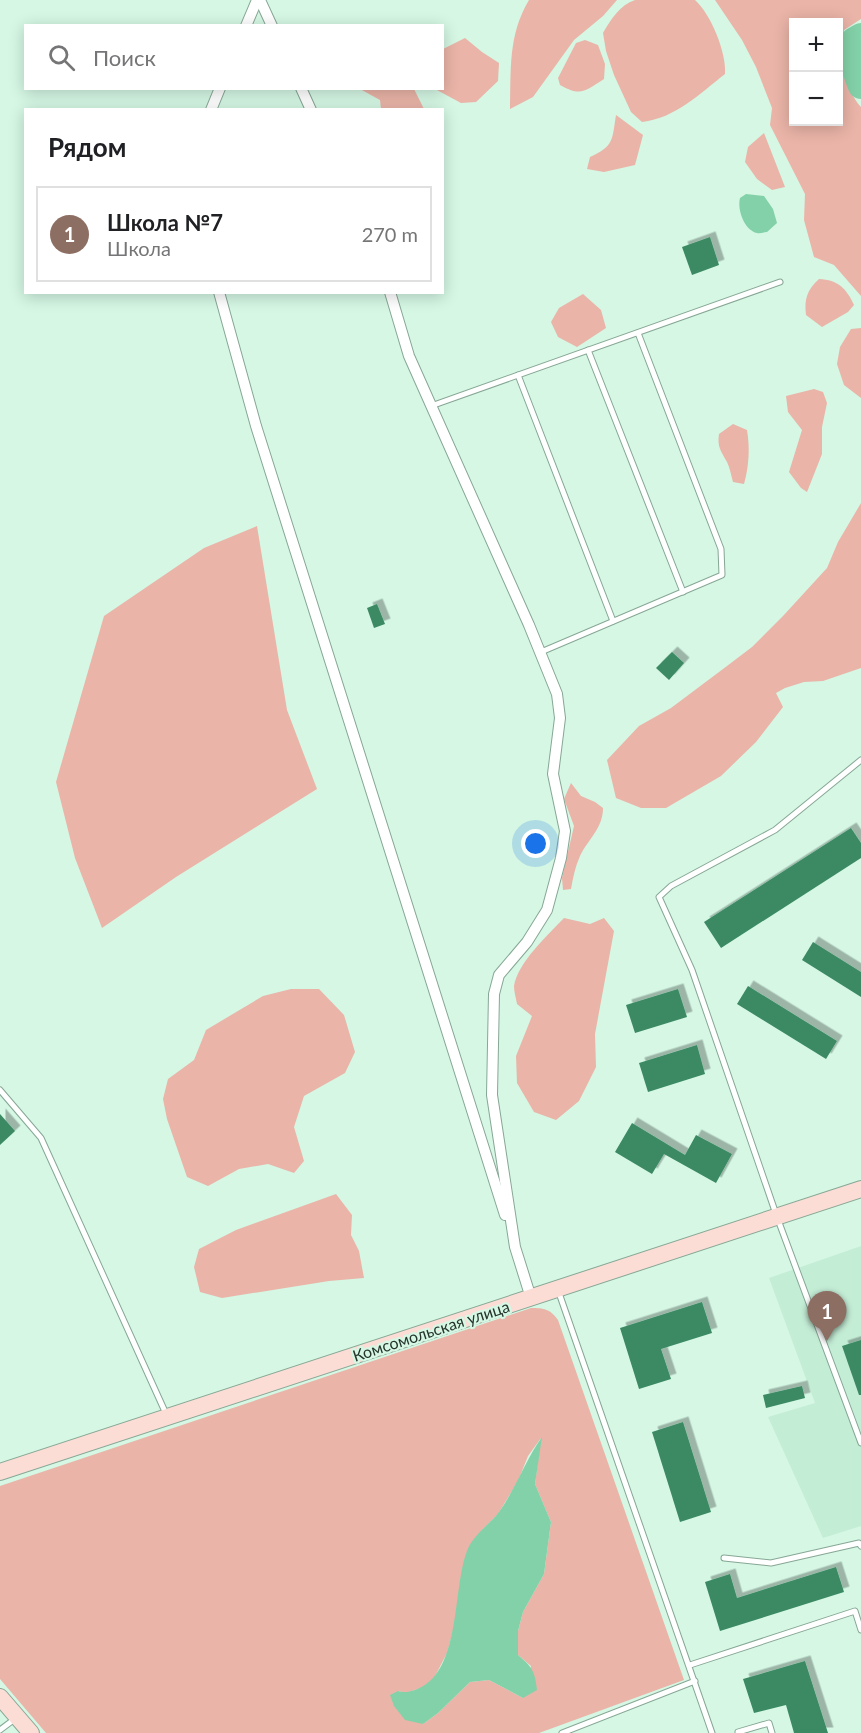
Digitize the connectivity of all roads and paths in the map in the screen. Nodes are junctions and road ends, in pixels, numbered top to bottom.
1 (259, 0) edge
2 (247, 24) edge
3 (271, 24) edge
4 (219, 90) edge
5 (302, 90) edge
6 (212, 108) edge
7 (310, 108) edge
8 (780, 282) dead end
9 (220, 294) edge
10 (391, 294) edge
11 (638, 333) junction
12 (588, 350) junction
13 (518, 375) junction
14 (431, 406) junction
15 (683, 592) junction
16 (613, 621) junction
17 (541, 652) junction
18 (861, 760) edge
19 (0, 1090) edge
20 (861, 1189) edge
21 (777, 1217) junction
22 (515, 1247) junction
23 (557, 1289) junction
24 (531, 1298) junction
25 (168, 1417) junction
26 (861, 1443) edge
27 (0, 1472) edge
28 (861, 1546) edge
29 (724, 1557) dead end
30 (858, 1610) edge
31 (861, 1630) edge
32 (690, 1665) junction
33 (695, 1681) junction
34 (0, 1697) edge
35 (17, 1717) junction
36 (0, 1730) edge
37 (738, 1732) edge
38 (31, 1733) edge
39 (562, 1733) edge
40 (712, 1733) edge
41 (772, 1733) edge

1 - 2 street
1 - 3 street
4 - 6 street
5 - 7 street
8 - 11 lane
9 - 22 street
10 - 14 street
11 - 12 lane
11 - 15 lane
12 - 13 lane
12 - 15 lane
13 - 14 lane
13 - 16 lane
14 - 17 street
15 - 16 lane
16 - 17 lane
17 - 22 street
18 - 21 lane
19 - 25 lane
20 - 21 main road, Комсомольская улица
21 - 23 main road, Комсомольская улица
21 - 26 lane
22 - 24 street
23 - 24 main road, Комсомольская улица
23 - 32 lane
24 - 25 main road, Комсомольская улица
25 - 27 main road, Комсомольская улица
28 - 29 lane
30 - 31 lane
30 - 32 lane
32 - 33 lane
33 - 39 lane
33 - 40 lane
34 - 35 main road
35 - 36 lane
35 - 38 main road
37 - 41 lane

